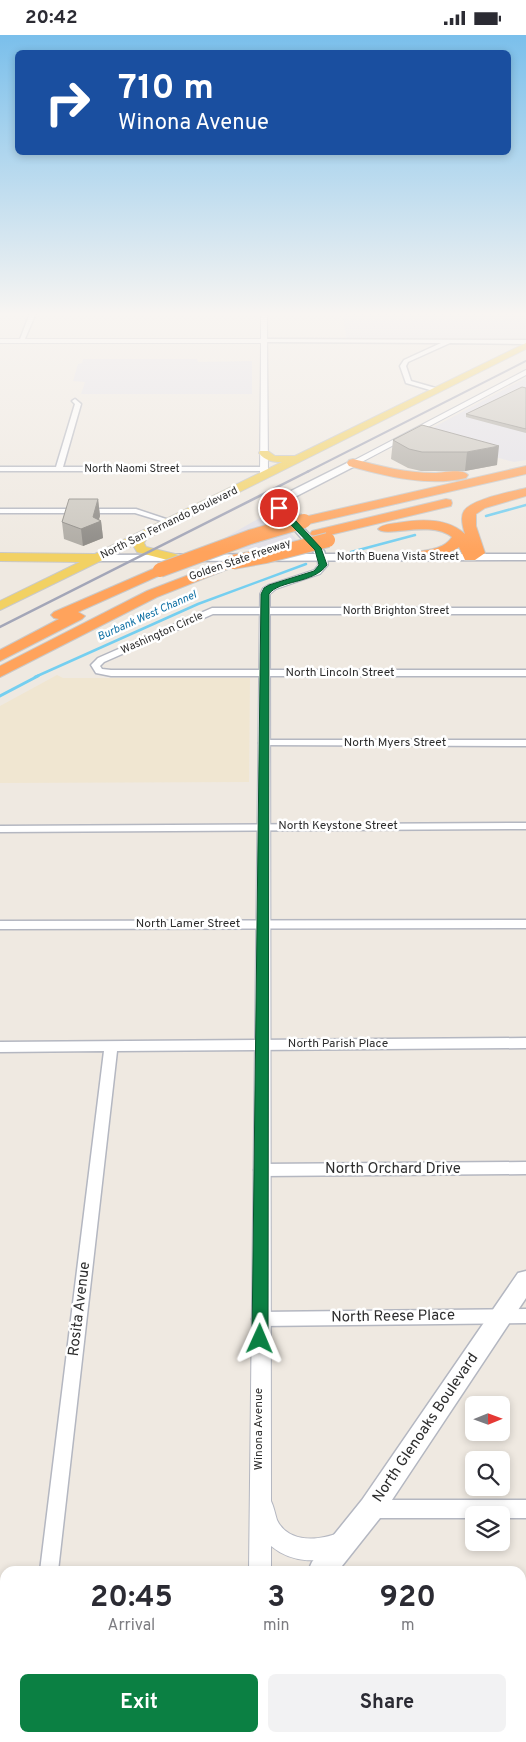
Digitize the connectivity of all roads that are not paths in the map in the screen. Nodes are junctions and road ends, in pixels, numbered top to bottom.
1 (264, 393) edge
2 (432, 393) edge
3 (488, 393) edge
4 (75, 401) dead end
5 (264, 453) junction
6 (301, 458) junction
7 (526, 463) edge
8 (348, 465) junction
9 (0, 469) edge
10 (59, 469) junction
11 (526, 470) edge
12 (264, 472) junction
13 (526, 474) edge
14 (526, 479) edge
15 (526, 484) edge
16 (526, 492) edge
17 (279, 502) joint
18 (0, 511) edge
19 (327, 515) junction
20 (171, 522) junction
21 (314, 531) junction
22 (142, 536) junction
23 (459, 536) junction
24 (0, 557) edge
25 (409, 557) junction
26 (475, 557) junction
27 (526, 557) edge
28 (99, 558) junction
29 (322, 558) junction
30 (176, 564) junction
31 (0, 607) edge
32 (265, 611) junction
33 (526, 611) edge
34 (0, 646) edge
35 (0, 656) edge
36 (0, 664) edge
37 (95, 667) joint
38 (0, 672) edge
39 (264, 673) junction
40 (526, 673) edge
41 (264, 743) junction
42 (526, 743) edge
43 (264, 826) junction
44 (526, 826) edge
45 (0, 829) edge
46 (264, 924) junction
47 (526, 924) edge
48 (0, 925) edge
49 (526, 1043) edge
50 (262, 1045) junction
51 (0, 1047) edge
52 (111, 1047) junction
53 (526, 1168) edge
54 (261, 1170) junction
55 (526, 1280) edge
56 (514, 1316) edge
57 (260, 1319) junction
58 (259, 1495) junction
59 (371, 1509) junction
60 (526, 1509) edge
61 (346, 1539) junction
62 (50, 1566) edge
63 (260, 1566) edge
64 (325, 1566) edge

1 - 5 street
2 - 6 main road, North San Fernando Boulevard
3 - 8 street
4 - 10 street
5 - 6 main road
5 - 12 street
6 - 12 main road, North San Fernando Boulevard
7 - 8 highway
8 - 17 main road
8 - 19 highway
9 - 10 street, North Naomi Street
10 - 12 street, North Naomi Street
11 - 19 highway, Golden State Freeway
12 - 20 main road, North San Fernando Boulevard
13 - 21 highway
14 - 21 highway
15 - 21 highway, Golden State Freeway
16 - 26 highway
17 - 29 main road
18 - 20 street
19 - 21 highway, Golden State Freeway
20 - 22 main road, North San Fernando Boulevard
21 - 23 highway
21 - 30 highway
21 - 34 highway, Golden State Freeway, bridge
21 - 36 highway
21 - 38 highway, Golden State Freeway, bridge
22 - 28 main road, North San Fernando Boulevard
22 - 30 main road
23 - 25 highway
23 - 26 highway
24 - 28 main road, North Buena Vista Street
25 - 26 main road, North Buena Vista Street
25 - 29 main road, North Buena Vista Street
26 - 27 main road, North Buena Vista Street
28 - 30 main road, North Buena Vista Street
28 - 31 main road, North San Fernando Boulevard
29 - 30 main road, North Buena Vista Street
29 - 32 street, Winona Avenue
30 - 35 highway
32 - 33 street, North Brighton Street
32 - 37 street, Washington Circle
32 - 39 street, Winona Avenue
37 - 39 street, North Lincoln Street
39 - 40 street, North Lincoln Street
39 - 41 street, Winona Avenue
41 - 42 street, North Myers Street
41 - 43 street, Winona Avenue
43 - 44 street, North Keystone Street
43 - 45 street, North Keystone Street
43 - 46 street, Winona Avenue
46 - 47 street, North Lamer Street
46 - 48 street, North Lamer Street
46 - 50 street, Winona Avenue
49 - 50 street, North Parish Place
50 - 52 street, North Parish Place
50 - 54 street, Winona Avenue
51 - 52 street, North Parish Place
52 - 62 street, Rosita Avenue
53 - 54 street, North Orchard Drive
54 - 57 street, Winona Avenue
55 - 56 main road, North Glenoaks Boulevard
56 - 57 street, North Reese Place
56 - 59 main road, North Glenoaks Boulevard
57 - 58 street, Winona Avenue
58 - 61 street
58 - 63 street, Winona Avenue
59 - 60 street
59 - 61 main road, North Glenoaks Boulevard
61 - 64 main road, North Glenoaks Boulevard

